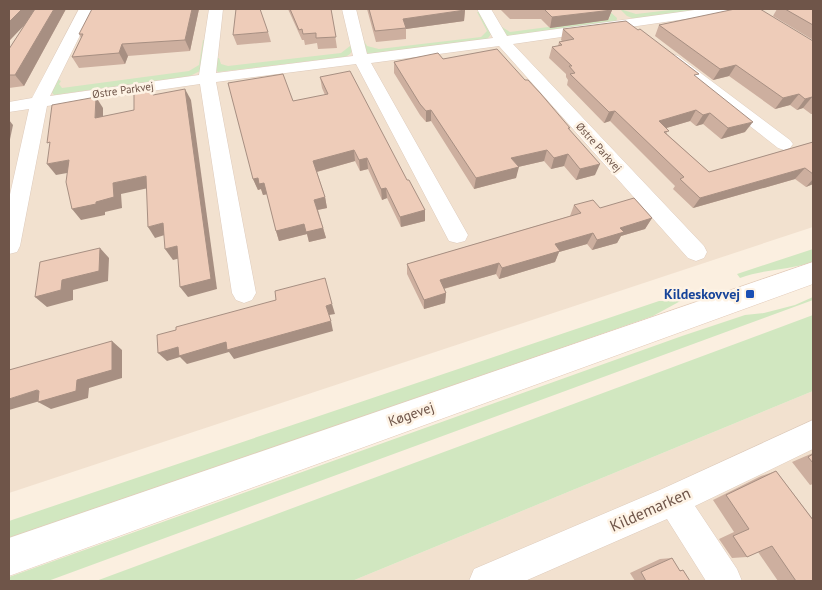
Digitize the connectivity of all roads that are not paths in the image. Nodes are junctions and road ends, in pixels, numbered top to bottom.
1 (86, 9) edge
2 (216, 9) edge
3 (349, 9) edge
4 (484, 9) edge
5 (615, 9) edge
6 (727, 9) edge
7 (629, 25) junction
8 (645, 37) edge
9 (502, 42) junction
10 (660, 49) edge
11 (361, 59) junction
12 (206, 78) junction
13 (40, 102) junction
14 (9, 106) edge
15 (784, 144) dead end
16 (457, 235) dead end
17 (9, 246) edge
18 (696, 252) dead end
19 (813, 273) edge
20 (244, 293) dead end
21 (813, 434) edge
22 (673, 500) junction
23 (9, 557) edge
24 (486, 581) edge
25 (725, 581) edge

1 - 13 street
2 - 12 street
3 - 11 street
4 - 9 street, Østre Parkvej
5 - 7 street
6 - 7 street, Østre Parkvej
7 - 8 street
7 - 9 street, Østre Parkvej
9 - 11 street, Østre Parkvej
9 - 18 street, Østre Parkvej
10 - 15 street
11 - 12 street, Østre Parkvej
11 - 16 street
12 - 13 street, Østre Parkvej
12 - 20 street
13 - 14 street, Østre Parkvej
13 - 17 street
19 - 23 street, Køgevej
21 - 22 street, Kildemarken
22 - 24 street, Kildemarken
22 - 25 street

